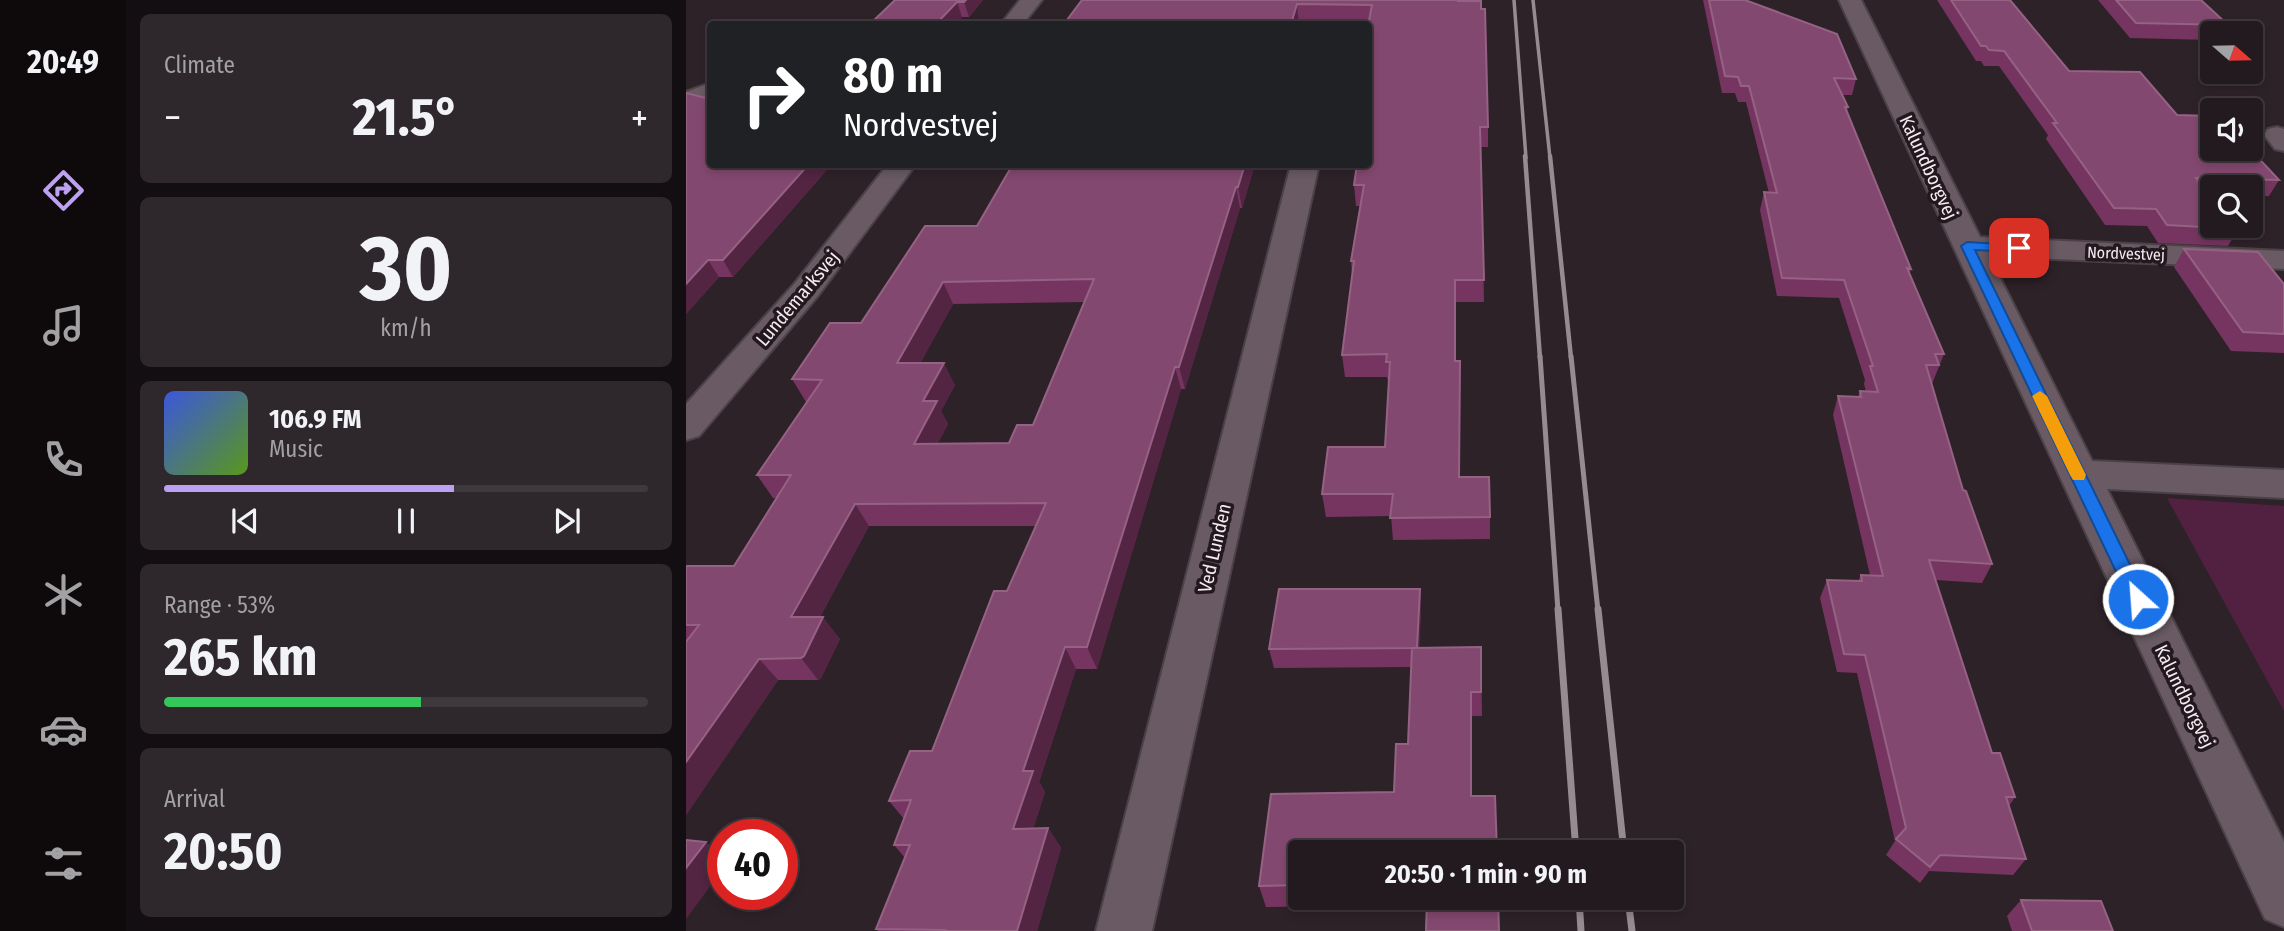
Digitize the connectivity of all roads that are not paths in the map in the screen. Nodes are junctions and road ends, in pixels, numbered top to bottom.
1 (1031, 0) edge
2 (1850, 0) edge
3 (1014, 21) edge
4 (707, 91) edge
5 (686, 101) edge
6 (901, 168) edge
7 (1304, 168) edge
8 (1967, 246) junction
9 (2284, 260) edge
10 (686, 427) edge
11 (2077, 474) junction
12 (2284, 484) edge
13 (2284, 900) edge
14 (1124, 931) edge

1 - 3 street
2 - 8 street, Kalundborgvej
4 - 5 street
6 - 10 street, Lundemarksvej
7 - 14 street, Ved Lunden
8 - 9 street, Nordvestvej
8 - 11 street, Kalundborgvej
11 - 12 street
11 - 13 street, Kalundborgvej

